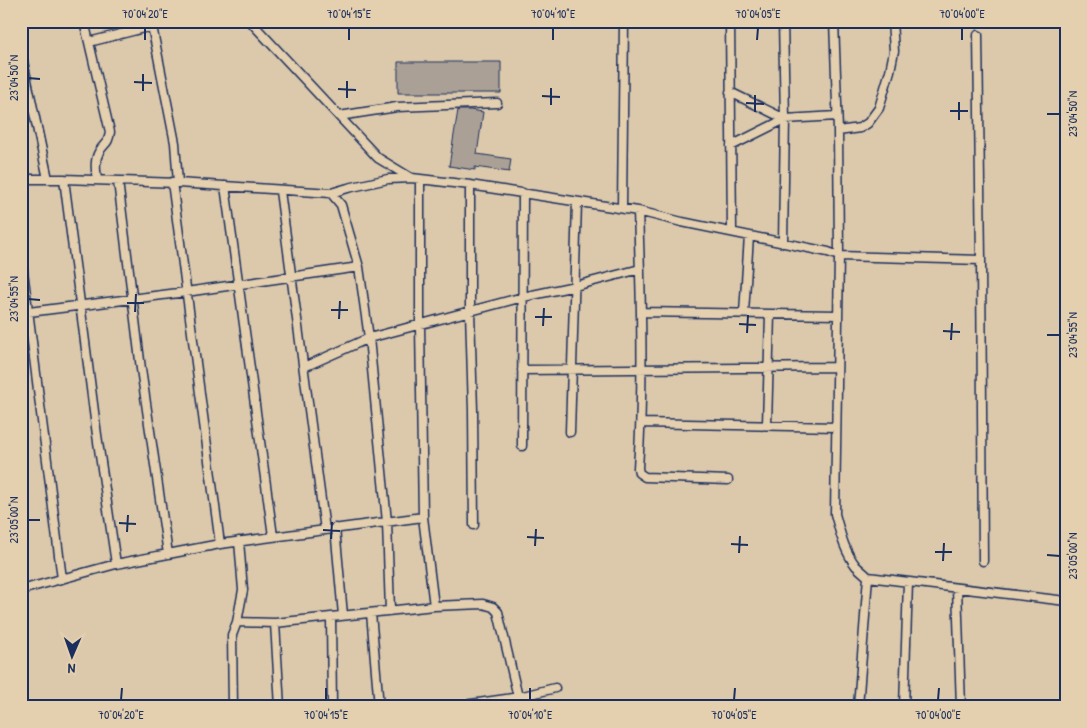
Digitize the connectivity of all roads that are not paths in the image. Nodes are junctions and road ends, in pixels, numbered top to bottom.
1 (84, 21) edge
2 (250, 21) edge
3 (624, 21) edge
4 (730, 21) edge
5 (783, 21) edge
6 (834, 21) edge
7 (892, 21) edge
8 (152, 24) edge
9 (978, 35) dead end
10 (89, 42) junction
11 (21, 52) edge
12 (730, 92) junction
13 (497, 103) dead end
14 (339, 116) junction
15 (837, 116) junction
16 (785, 119) junction
17 (838, 130) junction
18 (731, 146) junction
19 (21, 179) edge
20 (48, 179) junction
21 (64, 179) junction
22 (416, 179) junction
23 (97, 180) junction
24 (118, 181) junction
25 (175, 182) junction
26 (470, 185) junction
27 (225, 186) junction
28 (280, 190) junction
29 (331, 193) junction
30 (524, 193) junction
31 (577, 202) junction
32 (622, 208) junction
33 (638, 211) junction
34 (732, 232) junction
35 (749, 236) junction
36 (783, 243) junction
37 (21, 255) edge
38 (839, 256) junction
39 (981, 260) junction
40 (359, 267) junction
41 (640, 269) junction
42 (292, 276) junction
43 (239, 284) junction
44 (574, 286) junction
45 (186, 292) junction
46 (523, 297) junction
47 (132, 299) junction
48 (80, 306) junction
49 (470, 311) junction
50 (25, 312) edge
51 (641, 312) junction
52 (744, 313) junction
53 (770, 314) junction
54 (838, 315) junction
55 (420, 326) junction
56 (369, 338) junction
57 (304, 366) junction
58 (641, 368) junction
59 (768, 368) junction
60 (837, 368) junction
61 (522, 370) junction
62 (572, 370) junction
63 (641, 423) junction
64 (767, 425) junction
65 (836, 427) junction
66 (570, 432) dead end
67 (522, 446) dead end
68 (728, 480) dead end
69 (423, 517) junction
70 (387, 522) junction
71 (474, 525) dead end
72 (335, 528) junction
73 (325, 530) junction
74 (273, 536) junction
75 (239, 541) junction
76 (220, 544) junction
77 (168, 554) junction
78 (983, 561) dead end
79 (116, 564) junction
80 (868, 577) junction
81 (62, 579) junction
82 (908, 582) junction
83 (957, 588) junction
84 (21, 590) edge
85 (1066, 601) edge
86 (434, 606) junction
87 (390, 610) junction
88 (371, 612) junction
89 (343, 615) junction
90 (331, 617) junction
91 (237, 622) junction
92 (275, 622) junction
93 (555, 688) dead end
94 (518, 697) junction
95 (233, 707) edge
96 (280, 707) edge
97 (332, 707) edge
98 (380, 707) edge
99 (450, 707) edge
100 (521, 707) edge
101 (858, 707) edge
102 (904, 707) edge
103 (961, 707) edge

1 - 10 street
2 - 14 street
3 - 32 street
4 - 12 street
5 - 16 street
6 - 15 street
7 - 17 street
8 - 10 street
8 - 25 street
9 - 39 street
10 - 23 street
11 - 20 street
12 - 16 street
12 - 18 street
13 - 14 street
14 - 22 street
15 - 16 street
15 - 17 street
16 - 18 street
16 - 36 street
17 - 38 street
18 - 34 street
19 - 20 street
20 - 21 street
21 - 23 street
21 - 48 street
22 - 26 street
22 - 29 street
22 - 55 street
23 - 24 street
24 - 25 street
24 - 47 street
25 - 27 street
25 - 45 street
26 - 30 street
26 - 49 street
27 - 28 street
27 - 43 street
28 - 29 street
28 - 42 street
29 - 40 street
30 - 31 street
30 - 46 street
31 - 32 street
31 - 44 street
32 - 33 street
33 - 34 street
33 - 41 street
34 - 35 street
35 - 36 street
35 - 52 street
36 - 38 street
37 - 50 street
38 - 39 street
38 - 54 street
39 - 78 street
40 - 42 street
40 - 56 street
41 - 44 street
41 - 51 street
42 - 43 street
42 - 57 street
43 - 45 street
43 - 74 street
44 - 46 street
44 - 62 street
45 - 47 street
45 - 76 street
46 - 49 street
46 - 61 street
47 - 48 street
47 - 77 street
48 - 50 street
48 - 79 street
49 - 55 street
49 - 71 street
50 - 81 street
51 - 52 street
51 - 58 street
52 - 53 street
53 - 54 street
53 - 59 street
54 - 60 street
55 - 56 street
55 - 69 street
56 - 57 street
56 - 70 street
57 - 73 street
58 - 59 street
58 - 62 street
58 - 63 street
59 - 60 street
59 - 64 street
60 - 65 street
61 - 62 street
61 - 67 street
62 - 66 street
63 - 64 street
63 - 68 street
64 - 65 street
65 - 80 street
69 - 70 street
69 - 86 street
70 - 72 street
70 - 87 street
72 - 73 street
72 - 89 street
73 - 74 street
74 - 75 street
75 - 76 street
75 - 91 street
76 - 77 street
77 - 79 street
79 - 81 street
80 - 82 street
80 - 101 street
81 - 84 street
82 - 83 street
82 - 102 street
83 - 85 street
83 - 103 street
86 - 87 street
86 - 94 street
87 - 88 street
88 - 89 street
88 - 98 street
89 - 90 street
90 - 92 street
90 - 97 street
91 - 92 street
91 - 95 street
92 - 96 street
93 - 94 street
94 - 99 street
94 - 100 street

